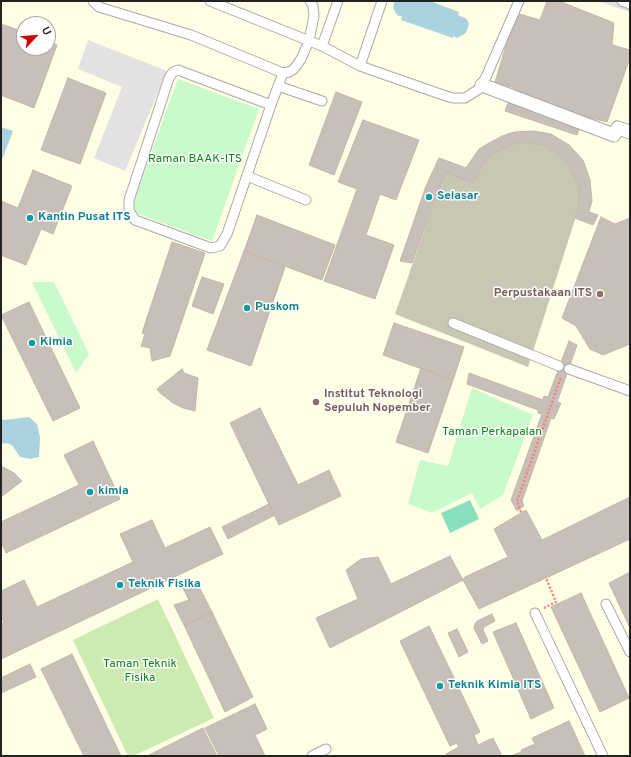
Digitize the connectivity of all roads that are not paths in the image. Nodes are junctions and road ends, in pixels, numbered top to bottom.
1 (93, 1) edge
2 (210, 1) edge
3 (310, 1) edge
4 (338, 1) edge
5 (382, 1) edge
6 (519, 1) edge
7 (622, 1) edge
8 (630, 4) edge
9 (309, 41) junction
10 (322, 46) junction
11 (360, 66) junction
12 (283, 73) junction
13 (482, 85) junction
14 (278, 86) junction
15 (322, 101) dead end
16 (271, 105) junction
17 (630, 132) edge
18 (247, 176) junction
19 (306, 200) dead end
20 (453, 323) dead end
21 (630, 390) edge
22 (606, 604) dead end
23 (535, 613) road end
24 (630, 652) edge
25 (326, 749) dead end
26 (312, 756) edge
27 (603, 756) edge

1 - 12 lane
2 - 9 lane
3 - 9 lane
4 - 10 lane
5 - 11 lane
6 - 13 lane
7 - 8 lane
9 - 10 lane
9 - 12 lane
10 - 11 lane
11 - 13 lane
12 - 14 lane
13 - 17 street
14 - 15 lane
14 - 16 lane
16 - 18 lane
16 - 18 lane
18 - 19 lane
20 - 21 lane
22 - 24 lane
23 - 27 lane
25 - 26 lane

